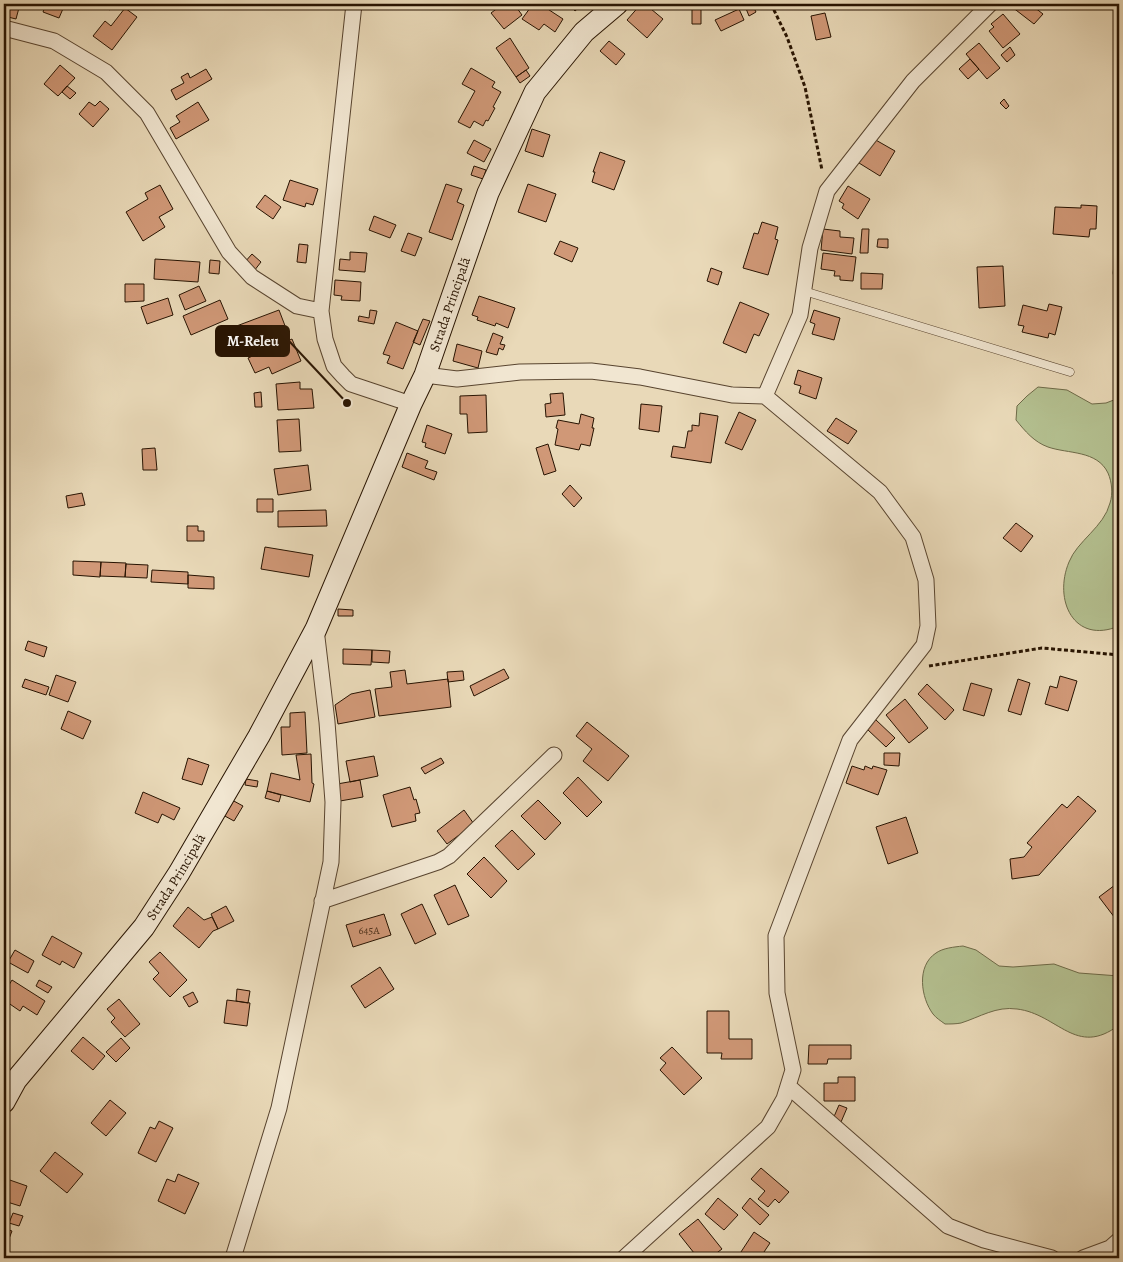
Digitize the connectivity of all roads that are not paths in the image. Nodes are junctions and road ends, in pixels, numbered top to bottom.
1 (354, 4) edge
2 (617, 4) edge
3 (990, 4) edge
4 (4, 28) edge
5 (804, 291) junction
6 (321, 311) junction
7 (1070, 372) dead end
8 (425, 375) junction
9 (765, 396) junction
10 (411, 404) junction
11 (316, 629) junction
12 (554, 755) dead end
13 (322, 901) junction
14 (788, 1086) junction
15 (4, 1102) edge
16 (1119, 1240) edge
17 (233, 1258) edge
18 (624, 1258) edge
19 (1052, 1258) edge
20 (1083, 1258) edge

1 - 6 street
2 - 8 street, Strada Principală
3 - 5 street
4 - 6 street
5 - 7 lane
5 - 9 street
6 - 10 street
8 - 9 street
8 - 10 street, Strada Principală
9 - 14 street
10 - 11 street, Strada Principală
11 - 13 street, Strada Principală
11 - 15 street, Strada Principală
12 - 13 street
13 - 17 street, Strada Principală
14 - 18 street
14 - 19 street
16 - 20 street

